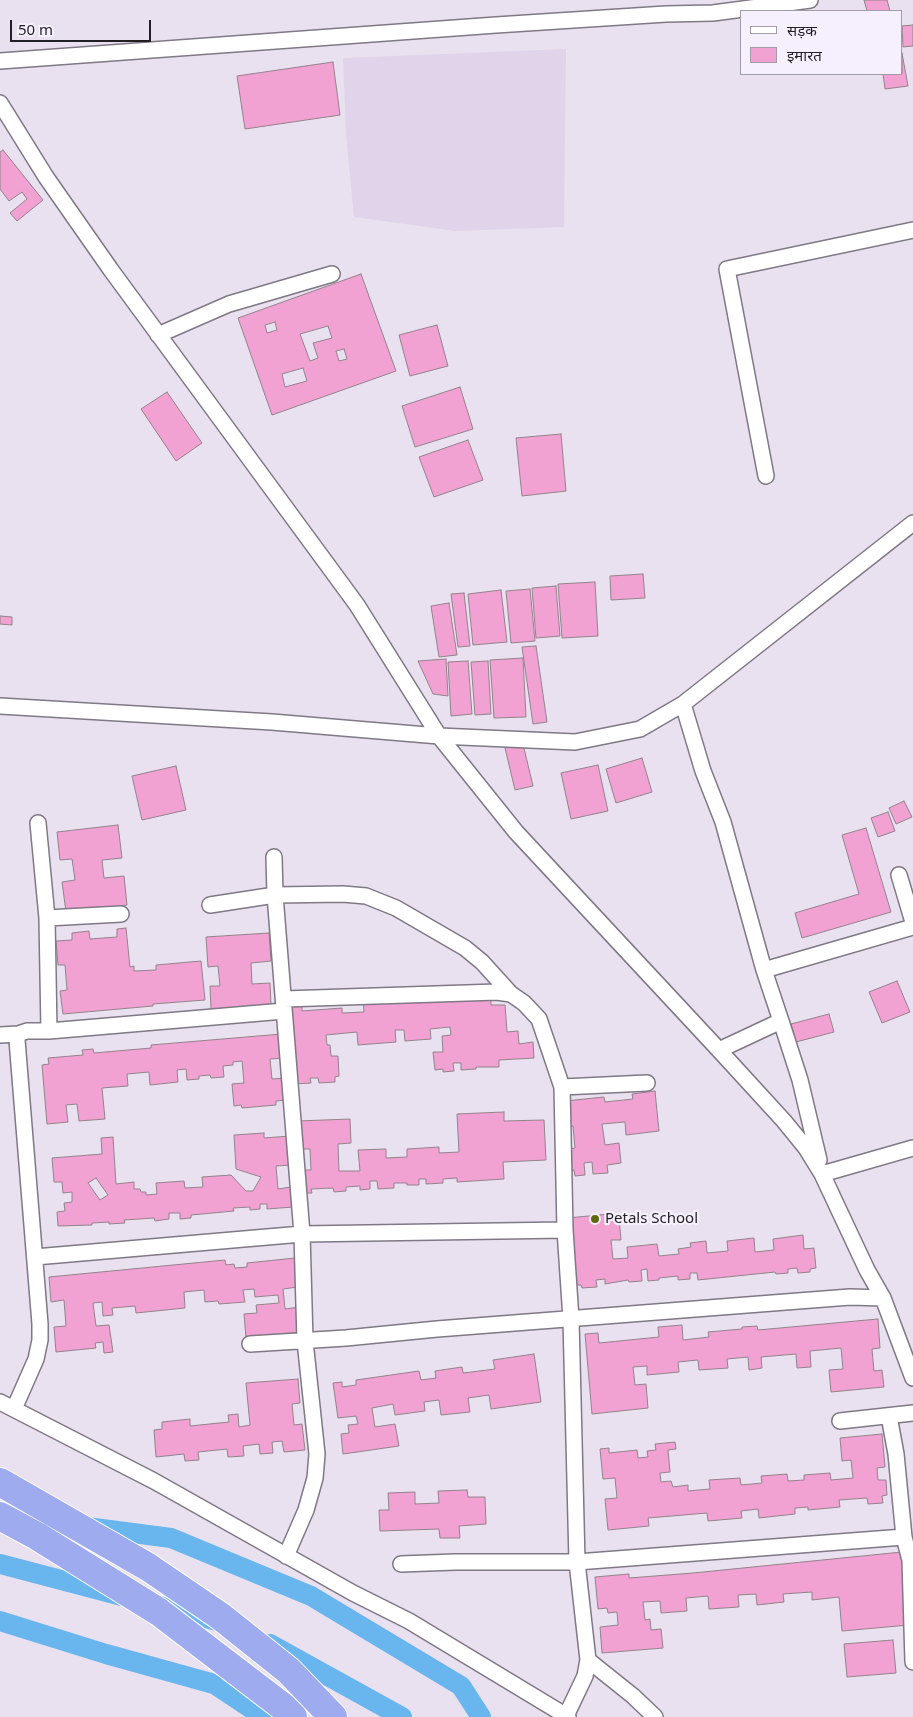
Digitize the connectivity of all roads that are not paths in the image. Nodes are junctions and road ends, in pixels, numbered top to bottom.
1 (810, 0) edge
2 (779, 2) edge
3 (712, 7) edge
4 (0, 61) edge
5 (0, 103) edge
6 (913, 230) edge
7 (332, 274) dead end
8 (158, 335) junction
9 (766, 476) dead end
10 (913, 523) edge
11 (684, 704) junction
12 (0, 706) edge
13 (439, 736) junction
14 (38, 823) dead end
15 (274, 856) dead end
16 (899, 875) dead end
17 (275, 895) junction
18 (210, 905) dead end
19 (120, 914) dead end
20 (47, 918) junction
21 (913, 922) edge
22 (913, 927) edge
23 (764, 970) junction
24 (511, 994) junction
25 (284, 1005) junction
26 (781, 1021) junction
27 (49, 1031) junction
28 (18, 1034) junction
29 (0, 1035) edge
30 (719, 1050) junction
31 (647, 1083) dead end
32 (562, 1087) junction
33 (913, 1148) edge
34 (822, 1174) junction
35 (565, 1230) junction
36 (302, 1234) junction
37 (35, 1258) junction
38 (883, 1298) junction
39 (571, 1319) junction
40 (305, 1341) junction
41 (250, 1344) dead end
42 (913, 1378) edge
43 (0, 1402) edge
44 (14, 1409) junction
45 (913, 1413) edge
46 (889, 1416) junction
47 (840, 1421) dead end
48 (0, 1482) edge
49 (0, 1516) edge
50 (904, 1536) junction
51 (286, 1556) junction
52 (577, 1562) junction
53 (402, 1564) dead end
54 (588, 1660) junction
55 (913, 1662) edge
56 (567, 1716) edge
57 (293, 1717) edge
58 (333, 1717) edge
59 (655, 1717) edge

1 - 2 street
2 - 3 street
3 - 4 street
5 - 8 street
6 - 9 street
7 - 8 street
8 - 13 street
10 - 11 street
11 - 13 street
11 - 23 street
12 - 13 street
13 - 30 street
14 - 20 street
15 - 17 street
16 - 21 street
17 - 18 street
17 - 24 street
17 - 25 street
19 - 20 street
20 - 27 street
22 - 23 street
23 - 26 street
24 - 25 street
24 - 32 street
25 - 27 street
25 - 36 street
26 - 30 street
26 - 34 street
27 - 28 street
28 - 29 street
28 - 37 street
30 - 34 street
31 - 32 street
32 - 35 street
33 - 34 street
34 - 38 street
35 - 36 street
35 - 39 street
36 - 37 street
36 - 40 street
37 - 44 street
38 - 39 street
38 - 42 street
39 - 40 street
39 - 52 street
40 - 41 street
40 - 51 street
43 - 44 street
44 - 51 street
45 - 46 street
46 - 47 street
46 - 50 street
48 - 58 highway
49 - 57 highway
50 - 52 street
50 - 55 street
51 - 56 street
52 - 53 street
52 - 54 street
54 - 56 street
54 - 59 street

